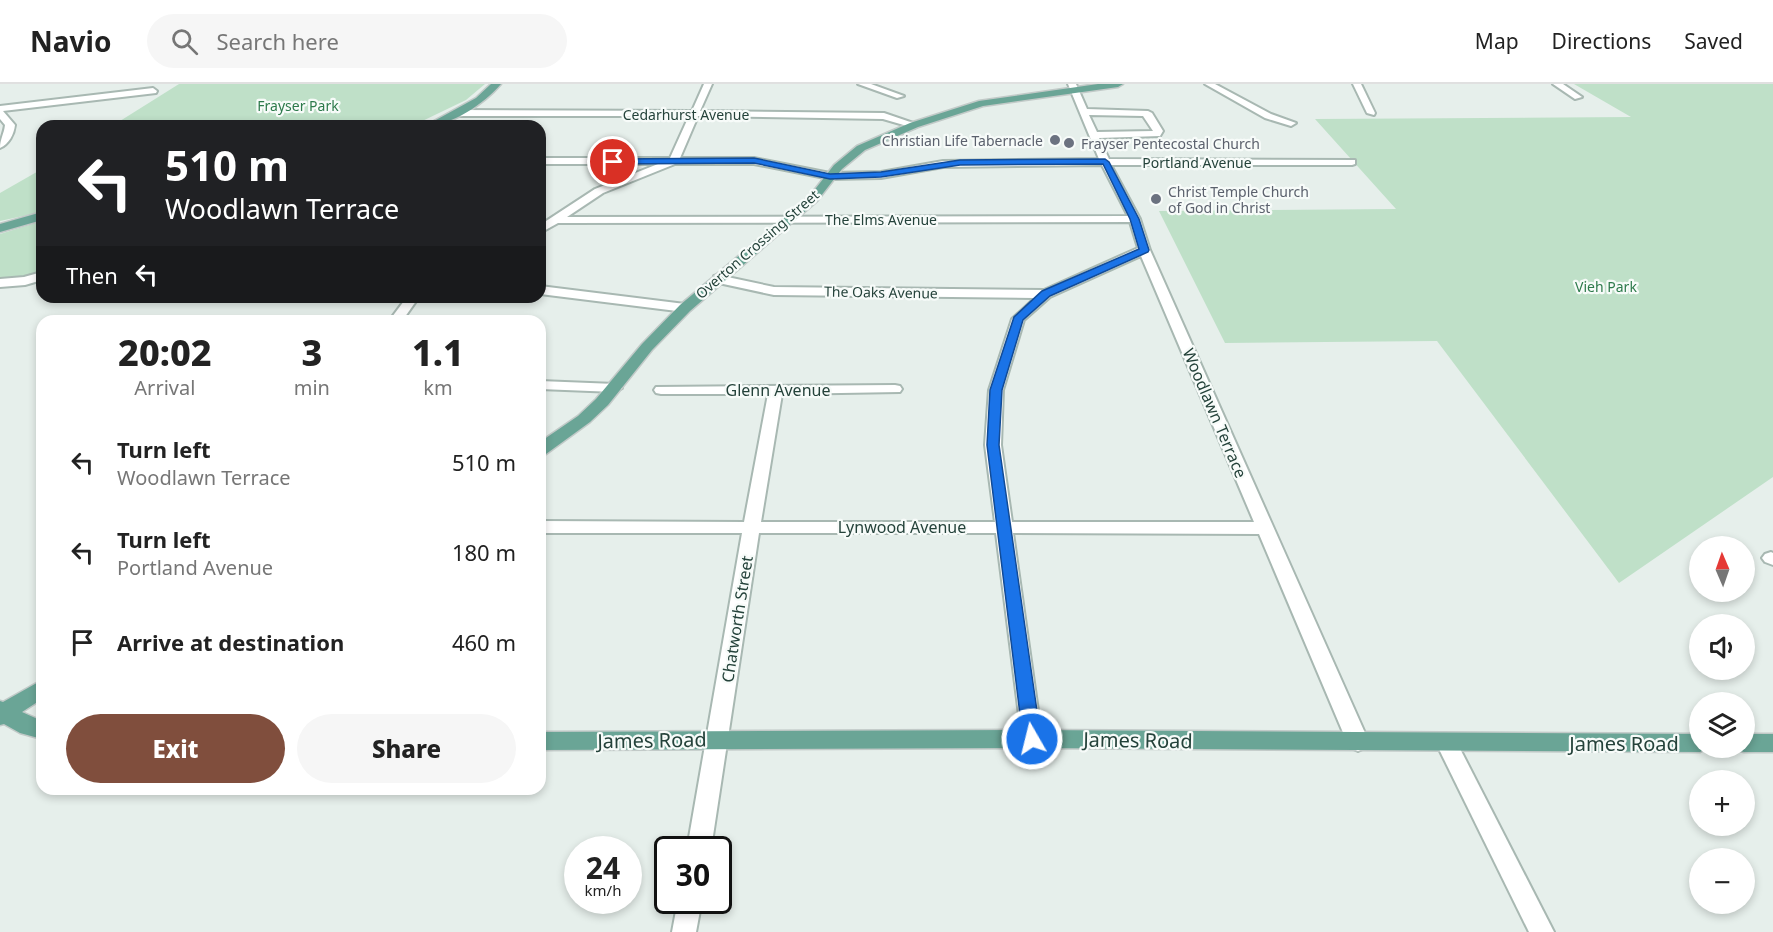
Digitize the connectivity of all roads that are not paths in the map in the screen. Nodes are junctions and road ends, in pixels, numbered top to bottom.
1 (496, 84) edge
2 (708, 84) edge
3 (862, 84) edge
4 (1118, 84) edge
5 (1209, 84) edge
6 (1357, 84) edge
7 (1557, 84) edge
8 (1073, 87) edge
9 (153, 91) dead end
10 (900, 96) dead end
11 (1578, 97) dead end
12 (0, 111) edge
13 (458, 112) junction
14 (1085, 112) junction
15 (473, 113) junction
16 (1371, 113) dead end
17 (694, 114) junction
18 (442, 120) edge
19 (467, 120) edge
20 (1291, 123) dead end
21 (914, 125) junction
22 (1094, 135) junction
23 (0, 145) edge
24 (546, 161) edge
25 (674, 161) junction
26 (1105, 162) junction
27 (1352, 162) dead end
28 (830, 176) junction
29 (36, 218) edge
30 (788, 219) junction
31 (1134, 219) junction
32 (556, 220) junction
33 (546, 227) edge
34 (0, 228) edge
35 (1144, 250) junction
36 (36, 278) edge
37 (718, 279) junction
38 (0, 283) edge
39 (546, 291) edge
40 (1046, 294) junction
41 (685, 308) junction
42 (546, 386) edge
43 (615, 388) junction
44 (895, 389) dead end
45 (661, 390) dead end
46 (776, 390) junction
47 (546, 446) edge
48 (546, 526) edge
49 (1003, 527) junction
50 (751, 528) junction
51 (1265, 528) junction
52 (36, 692) edge
53 (2, 713) edge
54 (36, 729) edge
55 (718, 739) junction
56 (1032, 739) junction
57 (546, 741) edge
58 (1358, 742) junction
59 (1447, 743) junction
60 (1689, 743) edge
61 (1755, 743) edge
62 (1773, 743) edge
63 (701, 836) edge
64 (687, 914) edge
65 (684, 932) edge
66 (1542, 932) edge

1 - 13 main road
2 - 17 street
3 - 10 street
4 - 8 main road, Overton Crossing Street
5 - 20 street
6 - 16 street
7 - 11 street
8 - 14 street, Woodlawn Terrace
8 - 21 main road, Overton Crossing Street
9 - 12 street
12 - 23 street
13 - 15 street, Cedarhurst Avenue
13 - 18 main road
14 - 22 street, Woodlawn Terrace
14 - 22 street
15 - 17 street, Cedarhurst Avenue
15 - 19 street
17 - 21 street, Cedarhurst Avenue
17 - 25 street
21 - 28 main road, Overton Crossing Street
22 - 26 street, Woodlawn Terrace
24 - 25 street, Portland Avenue
25 - 28 street, Portland Avenue
25 - 32 street
26 - 27 street, Portland Avenue
26 - 28 street, Portland Avenue
26 - 31 street, Woodlawn Terrace
28 - 30 main road, Overton Crossing Street
29 - 34 main road
30 - 31 street, The Elms Avenue
30 - 32 street, The Elms Avenue
30 - 37 main road, Overton Crossing Street
31 - 35 street, Woodlawn Terrace
32 - 33 street
35 - 40 street
35 - 51 street, Woodlawn Terrace
36 - 38 street
37 - 40 street, The Oaks Avenue
37 - 41 main road, Overton Crossing Street
39 - 41 street
40 - 49 street
41 - 43 main road, Overton Crossing Street
42 - 43 street
43 - 47 main road, Overton Crossing Street
44 - 46 street, Glenn Avenue
45 - 46 street, Glenn Avenue
46 - 50 street, Chatworth Street
48 - 50 street, Lynwood Avenue
49 - 50 street, Lynwood Avenue
49 - 51 street, Lynwood Avenue
49 - 56 street
50 - 55 street, Chatworth Street
51 - 58 street, Woodlawn Terrace
52 - 53 main road
53 - 54 main road
55 - 56 main road, James Road
55 - 57 main road, James Road
55 - 63 street, Chatworth Street
56 - 58 main road, James Road
58 - 59 main road, James Road
59 - 60 main road, James Road
59 - 66 street
61 - 62 main road
64 - 65 street

